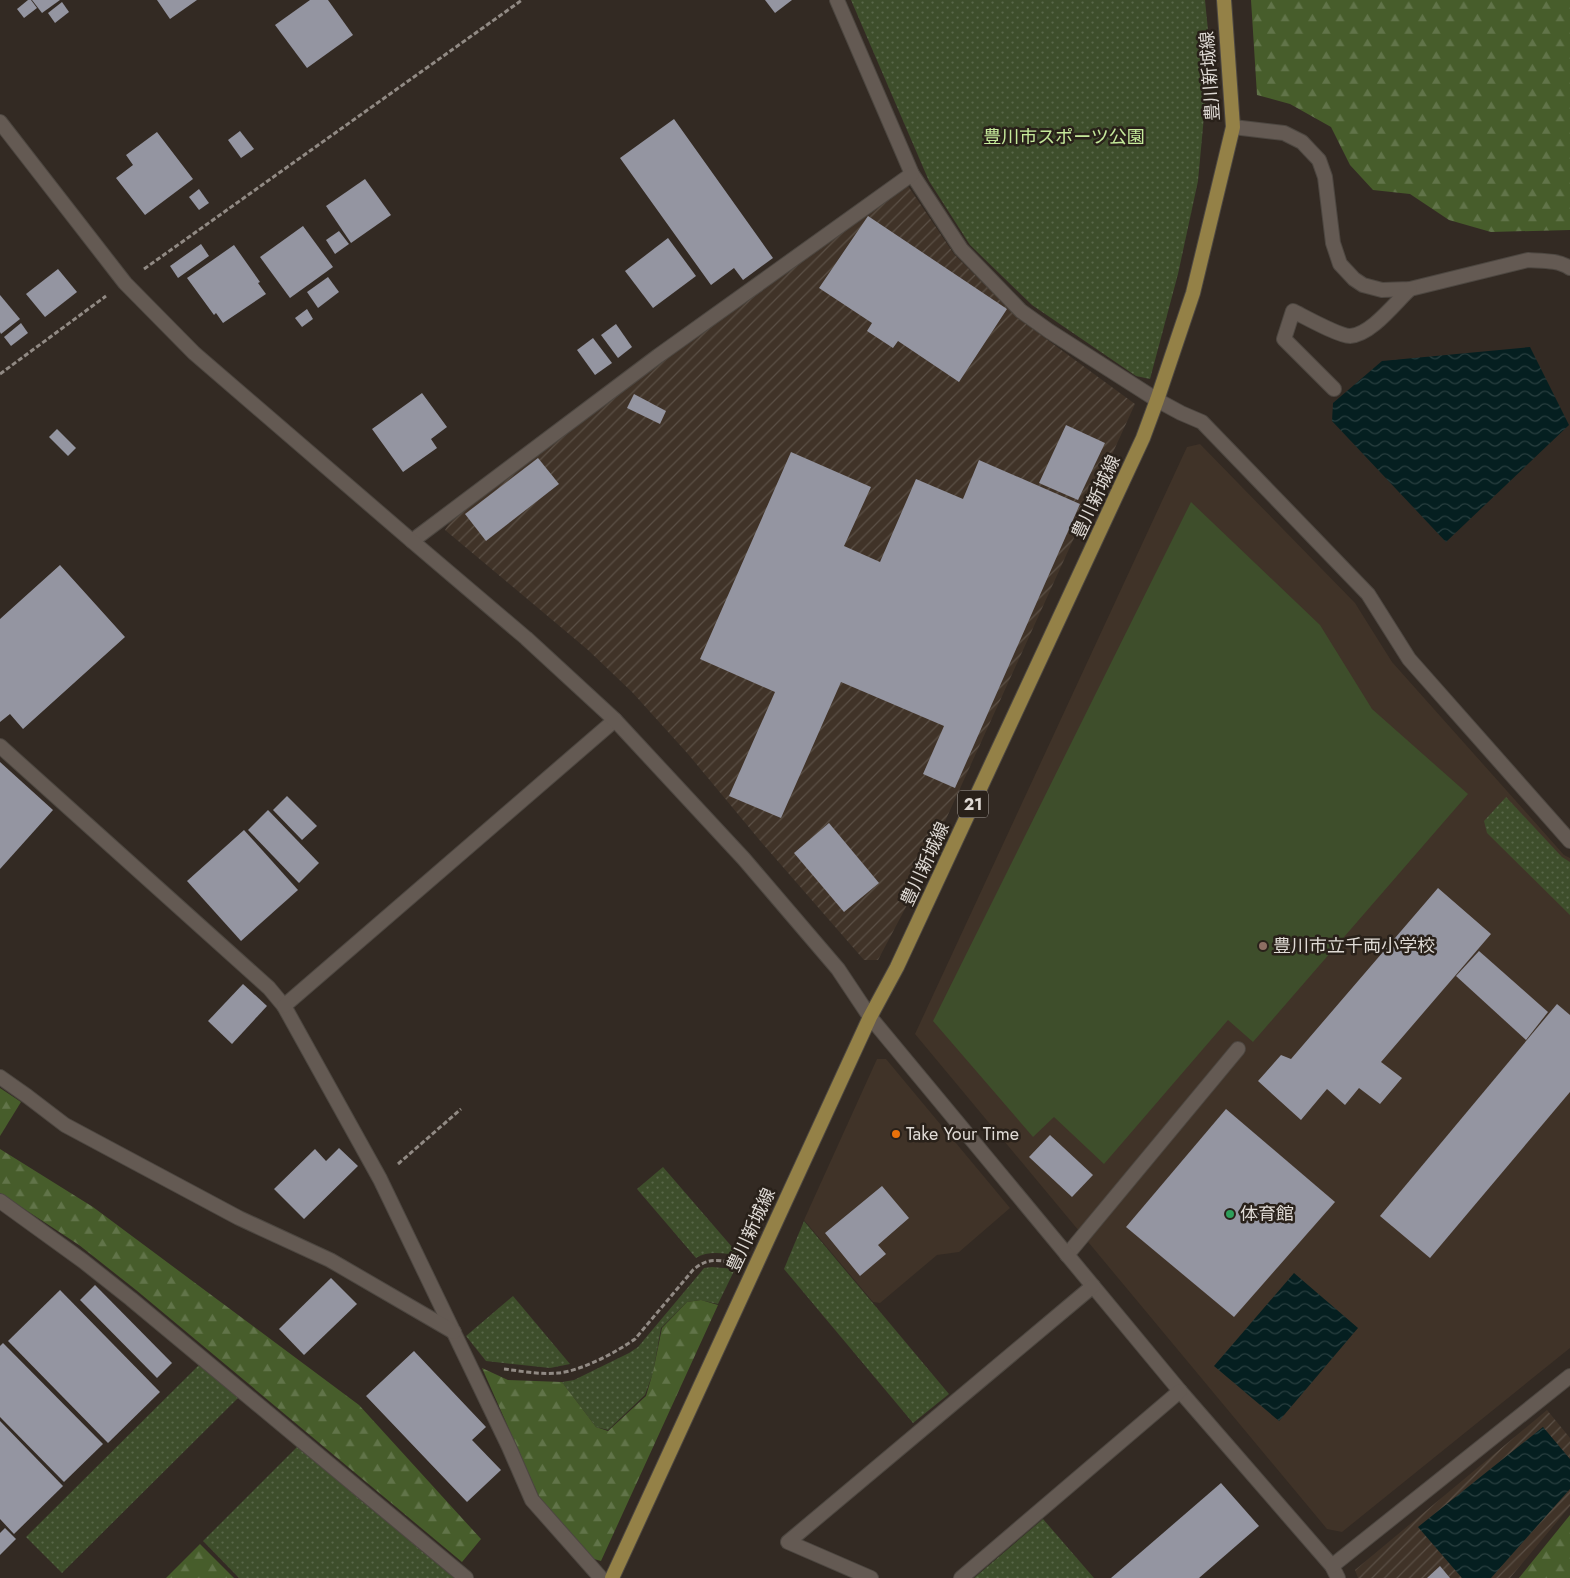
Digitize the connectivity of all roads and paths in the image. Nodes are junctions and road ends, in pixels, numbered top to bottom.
1 (522, 0) edge
2 (837, 0) edge
3 (1224, 0) edge
4 (0, 122) edge
5 (1233, 127) junction
6 (912, 174) junction
7 (1570, 268) edge
8 (124, 283) junction
9 (1410, 289) junction
10 (0, 374) edge
11 (1334, 389) dead end
12 (1157, 400) junction
13 (412, 542) junction
14 (615, 720) junction
15 (0, 746) edge
16 (1570, 840) edge
17 (284, 1006) junction
18 (870, 1017) junction
19 (1238, 1049) dead end
20 (0, 1078) edge
21 (461, 1109) dead end
22 (380, 1179) junction
23 (0, 1201) edge
24 (1067, 1254) junction
25 (738, 1263) dead end
26 (1093, 1286) junction
27 (454, 1333) junction
28 (504, 1369) dead end
29 (1570, 1376) edge
30 (1180, 1391) junction
31 (1335, 1572) edge
32 (466, 1578) edge
33 (601, 1578) edge
34 (612, 1578) edge
35 (871, 1578) edge
36 (961, 1578) edge

1 - 8 path
2 - 6 street
3 - 5 main road, 豊川新城線 / 21
4 - 8 street
5 - 9 street
5 - 12 main road, 豊川新城線 / 21
6 - 12 street
6 - 13 street
7 - 9 street
8 - 10 path
8 - 13 street
9 - 11 street
12 - 16 street
12 - 18 main road, 豊川新城線 / 21
13 - 14 street
14 - 17 street
14 - 18 street
15 - 17 street
17 - 22 street
18 - 24 street
18 - 34 main road, 豊川新城線 / 21
19 - 24 street
20 - 27 street
21 - 22 path
22 - 27 street
23 - 32 street
24 - 26 street
25 - 28 path
26 - 30 street
26 - 35 street
27 - 33 street
29 - 31 street
30 - 31 street
30 - 36 street

